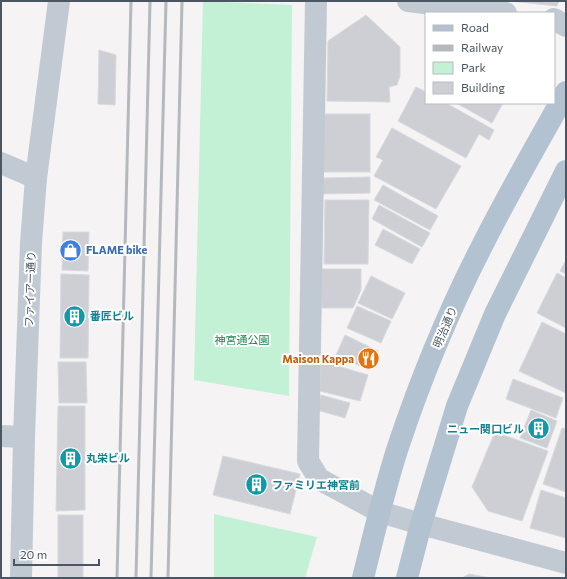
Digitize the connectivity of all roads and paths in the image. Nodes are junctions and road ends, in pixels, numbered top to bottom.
1 (59, 1) edge
2 (316, 1) edge
3 (408, 1) edge
4 (498, 12) edge
5 (555, 20) edge
6 (566, 26) edge
7 (566, 92) edge
8 (1, 163) edge
9 (566, 171) edge
10 (36, 178) junction
11 (1, 436) edge
12 (24, 437) junction
13 (380, 512) junction
14 (421, 524) junction
15 (566, 563) edge
16 (21, 578) edge
17 (363, 578) edge
18 (407, 578) edge

1 - 10 street, ファイアー通り
2 - 13 street
3 - 4 street
5 - 6 street
7 - 13 main road, 明治通り
8 - 10 street
9 - 14 main road
10 - 12 street, ファイアー通り
11 - 12 street
12 - 16 street, ファイアー通り
13 - 14 street
13 - 17 main road, 明治通り
14 - 15 street
14 - 18 main road

